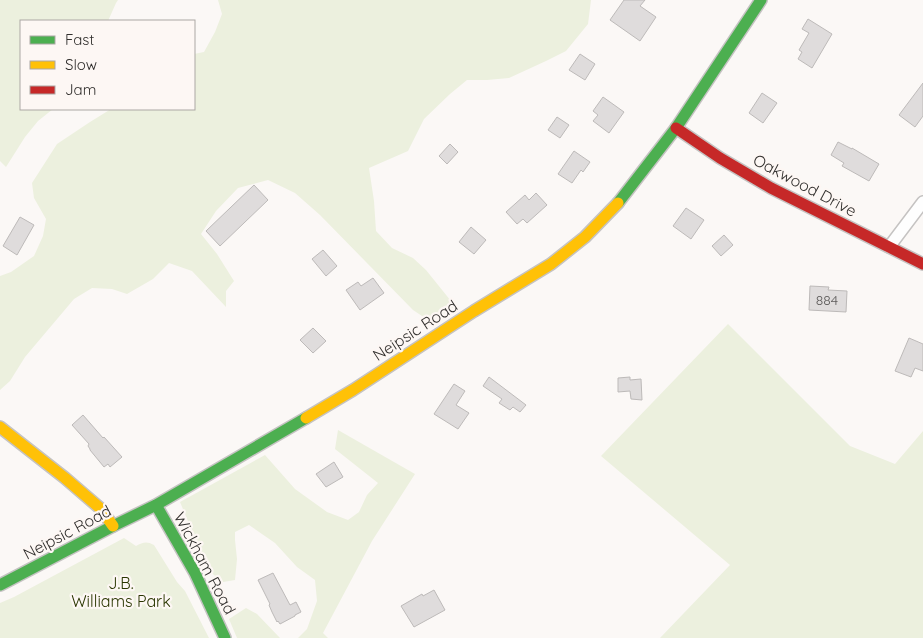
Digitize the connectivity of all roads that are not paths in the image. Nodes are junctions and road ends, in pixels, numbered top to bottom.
1 (761, 0) edge
2 (676, 128) junction
3 (923, 202) edge
4 (889, 248) junction
5 (923, 264) edge
6 (0, 426) edge
7 (156, 504) junction
8 (113, 526) junction
9 (0, 585) edge
10 (225, 638) edge

1 - 2 street, Neipsic Road
2 - 4 street, Oakwood Drive
2 - 7 street, Neipsic Road
3 - 4 street
4 - 5 street, Oakwood Drive
6 - 8 street
7 - 8 street, Neipsic Road
7 - 10 street, Wickham Road
8 - 9 street, Neipsic Road

